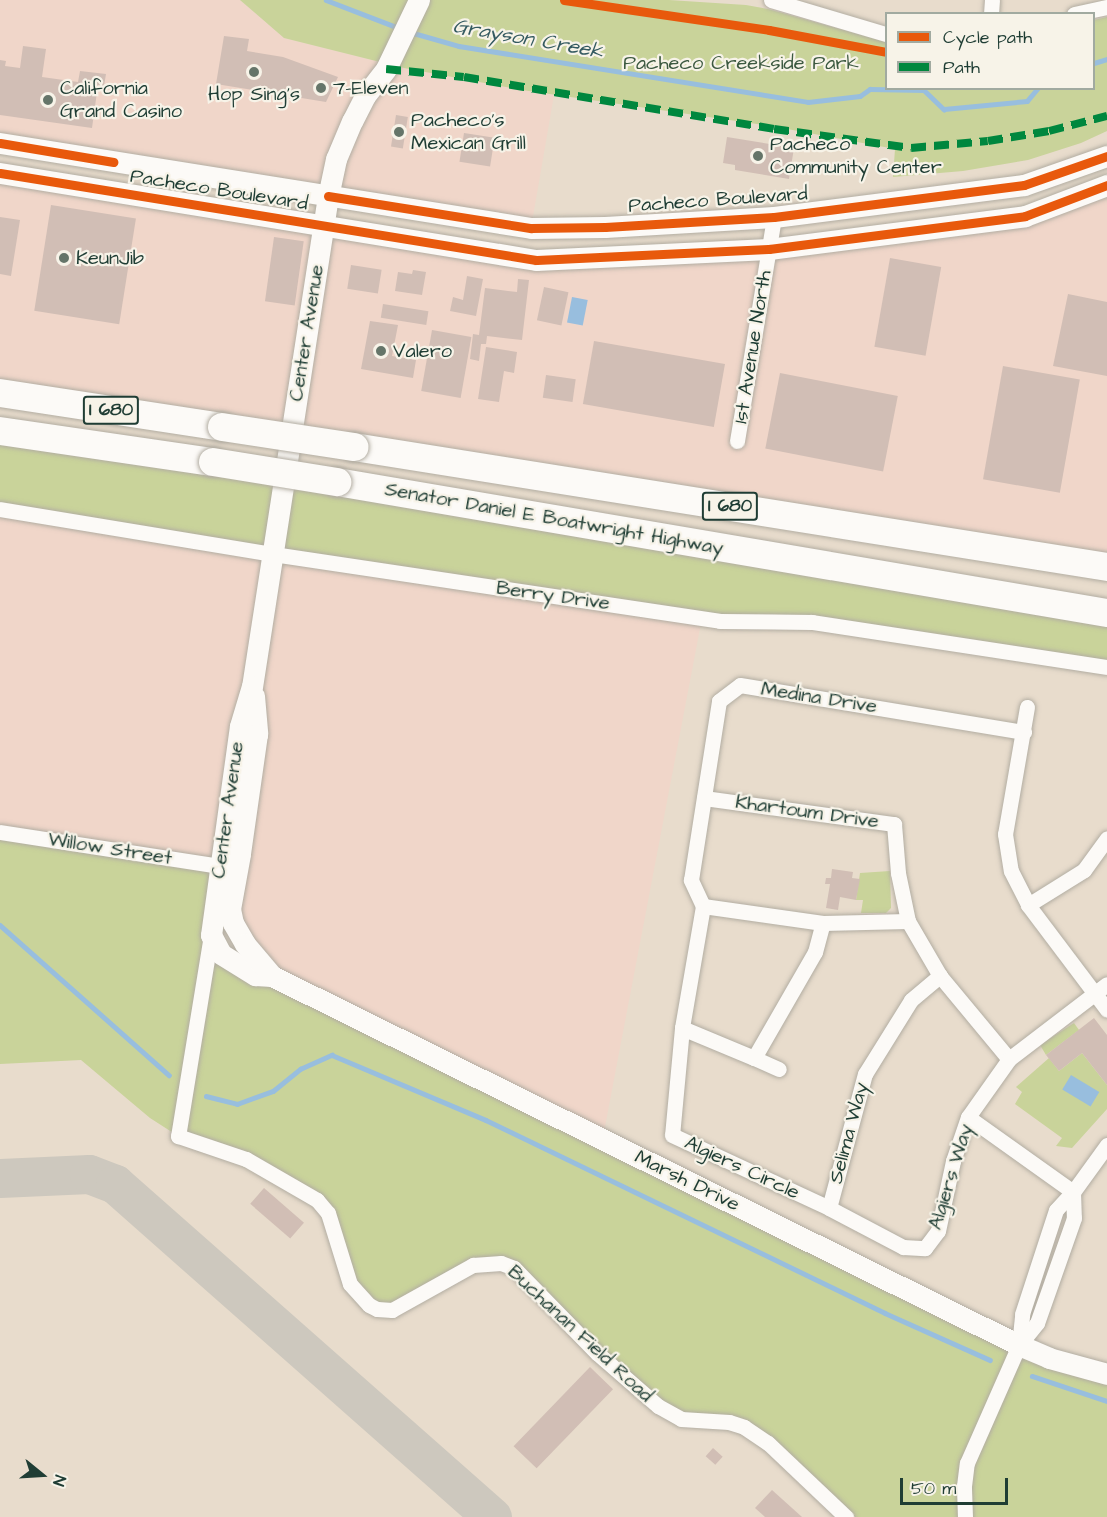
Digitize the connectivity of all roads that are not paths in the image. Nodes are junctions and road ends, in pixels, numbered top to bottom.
1 (419, 0) edge
2 (771, 0) edge
3 (1107, 7) edge
4 (1083, 12) edge
5 (885, 34) edge
6 (0, 143) edge
7 (1107, 156) edge
8 (0, 173) edge
9 (1107, 186) edge
10 (328, 196) junction
11 (774, 217) junction
12 (323, 225) junction
13 (769, 249) junction
14 (0, 393) edge
15 (0, 431) edge
16 (737, 441) dead end
17 (0, 509) edge
18 (273, 555) junction
19 (1107, 567) edge
20 (1107, 613) edge
21 (1107, 667) edge
22 (252, 686) junction
23 (1027, 707) dead end
24 (1024, 732) junction
25 (704, 798) junction
26 (0, 832) edge
27 (1107, 838) edge
28 (219, 866) junction
29 (1028, 905) junction
30 (703, 906) junction
31 (908, 921) junction
32 (233, 923) joint
33 (823, 923) junction
34 (211, 935) junction
35 (272, 976) junction
36 (940, 976) junction
37 (1100, 988) edge
38 (1107, 1010) edge
39 (682, 1028) junction
40 (754, 1058) junction
41 (1009, 1059) junction
42 (779, 1069) dead end
43 (968, 1117) junction
44 (1107, 1145) edge
45 (1073, 1192) junction
46 (829, 1208) junction
47 (925, 1248) joint
48 (1019, 1344) junction
49 (1107, 1374) edge
50 (846, 1517) edge
51 (965, 1517) edge

1 - 10 street, Center Avenue
2 - 5 street
3 - 4 street
6 - 10 street, Pacheco Boulevard
7 - 11 street, Pacheco Boulevard
8 - 12 street, Pacheco Boulevard
9 - 13 street, Pacheco Boulevard
10 - 11 street, Pacheco Boulevard
10 - 12 street, Center Avenue
11 - 13 street, 1st Avenue North
12 - 13 street, Pacheco Boulevard
12 - 18 street, Center Avenue
13 - 16 street, 1st Avenue North
14 - 19 highway, Senator Daniel E Boatwright Highway / I 680, bridge
15 - 20 highway, Senator Daniel E Boatwright Highway / I 680, bridge
17 - 18 street, Berry Drive
18 - 21 street, Berry Drive
18 - 22 street, Center Avenue
22 - 28 street, Center Avenue
22 - 32 street, Center Avenue
23 - 24 street
24 - 25 street, Medina Drive
24 - 29 street
25 - 30 street, Medina Drive
25 - 31 street, Khartoum Drive
26 - 28 street, Willow Street
27 - 29 street
28 - 34 street, Center Avenue
29 - 37 street
30 - 33 street
30 - 39 street, Algiers Circle
31 - 33 street
31 - 36 street, Khartoum Drive
32 - 35 street, Marsh Drive
33 - 40 street
34 - 35 street, Marsh Drive
34 - 50 street, Buchanan Field Road
35 - 48 street, Marsh Drive
36 - 41 street, Khartoum Drive
36 - 46 street, Selima Way
37 - 38 street
37 - 41 street, Algiers Way
39 - 40 street
39 - 46 street, Algiers Circle
40 - 42 street
41 - 43 street, Algiers Way
43 - 45 street
43 - 47 street, Algiers Way
44 - 45 street
45 - 48 street
46 - 47 street, Algiers Circle
48 - 49 street, Marsh Drive
48 - 51 street

